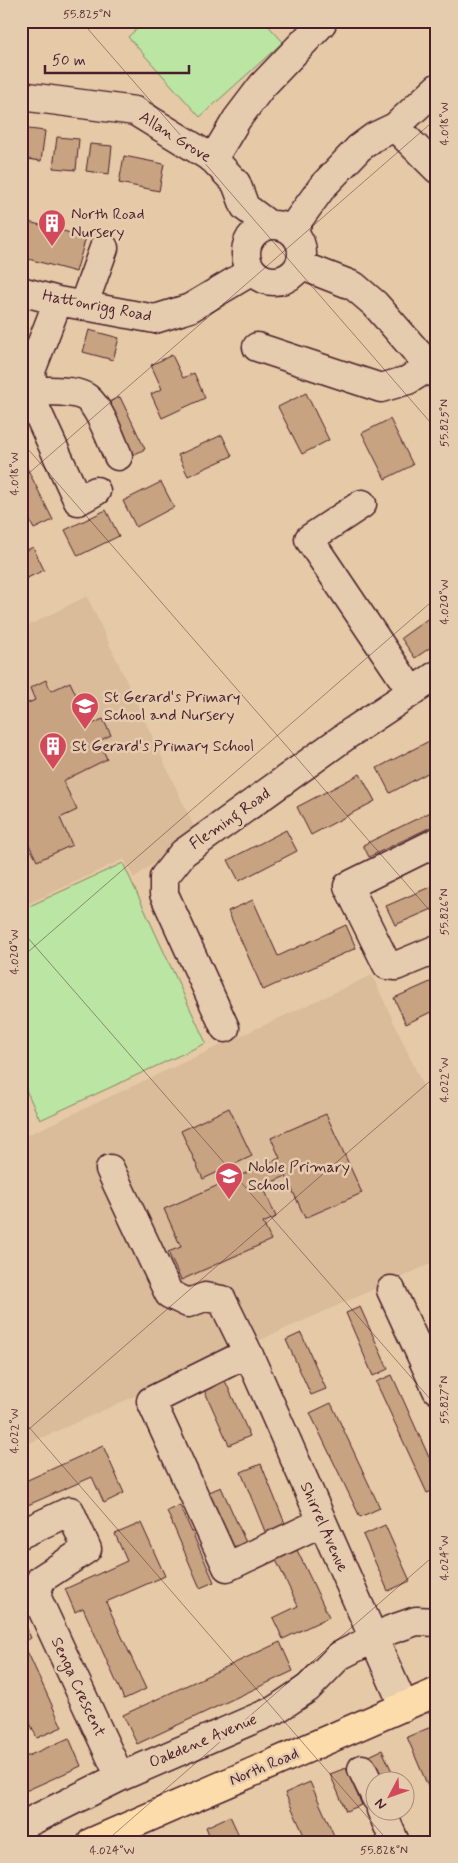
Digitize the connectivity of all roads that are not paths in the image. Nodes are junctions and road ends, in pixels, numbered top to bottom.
1 (321, 21) edge
2 (437, 88) edge
3 (21, 96) edge
4 (395, 127) junction
5 (213, 159) junction
6 (437, 170) edge
7 (280, 228) junction
8 (104, 248) dead end
9 (300, 265) junction
10 (252, 271) junction
11 (21, 291) edge
12 (71, 304) junction
13 (257, 347) dead end
14 (433, 371) edge
15 (29, 379) edge
16 (118, 456) dead end
17 (96, 491) dead end
18 (362, 504) dead end
19 (437, 675) edge
20 (412, 692) junction
21 (437, 842) edge
22 (437, 948) edge
23 (225, 1028) dead end
24 (110, 1169) dead end
25 (391, 1290) dead end
26 (246, 1351) junction
27 (437, 1390) edge
28 (322, 1522) junction
29 (21, 1534) edge
30 (29, 1592) edge
31 (437, 1622) edge
32 (372, 1639) junction
33 (437, 1692) edge
34 (404, 1706) junction
35 (362, 1769) dead end
36 (120, 1777) junction
37 (366, 1777) edge
38 (385, 1820) edge
39 (21, 1826) edge
40 (92, 1842) edge
41 (395, 1842) edge

1 - 5 street
2 - 4 street
3 - 5 street, Allan Grove
4 - 6 street
4 - 7 street
5 - 7 street, Allan Grove
7 - 9 street
7 - 10 street
8 - 12 street
9 - 10 street
9 - 14 street
10 - 12 street, Hattonrigg Road
11 - 12 street, Hattonrigg Road
12 - 15 street
13 - 14 street
15 - 16 street
15 - 17 street
18 - 20 street
19 - 20 street, Fleming Road
20 - 23 street, Fleming Road
21 - 22 street
24 - 26 street, Shirrel Avenue
25 - 27 street
26 - 28 street, Shirrel Avenue
26 - 28 street
28 - 32 street, Shirrel Avenue
29 - 30 street, Senga Crescent
30 - 36 street, Senga Crescent
31 - 32 street, Oakdene Avenue
32 - 34 street, Shirrel Avenue
32 - 36 street, Oakdene Avenue
33 - 34 main road, North Road
34 - 40 main road, North Road
35 - 37 street
36 - 39 street, Oakdene Avenue
38 - 41 street

